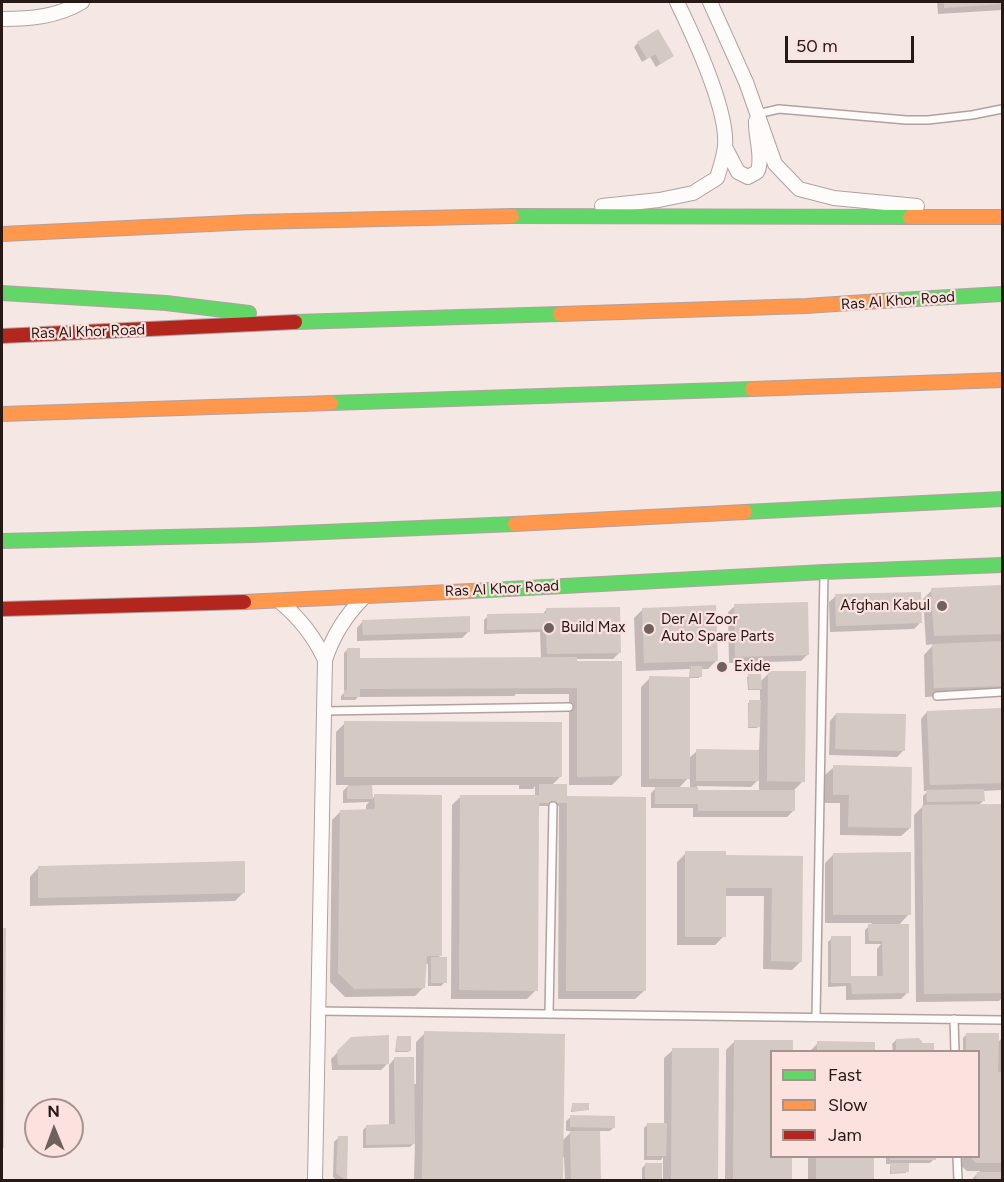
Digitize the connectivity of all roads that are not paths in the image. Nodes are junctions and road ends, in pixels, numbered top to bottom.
1 (82, 2) edge
2 (677, 2) edge
3 (710, 2) edge
4 (2, 19) edge
5 (1002, 109) edge
6 (757, 114) junction
7 (725, 147) junction
8 (509, 215) junction
9 (1002, 216) edge
10 (2, 234) edge
11 (2, 292) edge
12 (1002, 294) edge
13 (290, 322) junction
14 (2, 336) edge
15 (1002, 380) edge
16 (2, 414) edge
17 (1002, 499) edge
18 (2, 541) edge
19 (1002, 565) edge
20 (824, 572) junction
21 (364, 597) junction
22 (279, 601) junction
23 (2, 609) edge
24 (325, 660) junction
25 (1002, 692) edge
26 (937, 696) dead end
27 (569, 707) dead end
28 (324, 711) junction
29 (553, 806) dead end
30 (317, 1011) junction
31 (549, 1014) junction
32 (816, 1017) junction
33 (954, 1019) junction
34 (1002, 1020) edge
35 (955, 1050) edge
36 (957, 1158) edge
37 (315, 1180) edge
38 (958, 1180) edge

1 - 4 street
2 - 7 street
3 - 6 street
5 - 6 lane
6 - 7 street
6 - 9 street
7 - 8 street
8 - 9 main road
8 - 10 main road
11 - 13 main road
12 - 13 main road, Ras Al Khor Road
13 - 14 main road, Ras Al Khor Road
15 - 16 main road
17 - 18 main road
19 - 20 main road, Ras Al Khor Road
20 - 21 main road, Ras Al Khor Road
20 - 32 lane
21 - 22 main road, Ras Al Khor Road
21 - 24 street
22 - 23 main road, Ras Al Khor Road
22 - 24 street
24 - 28 street
25 - 26 lane
27 - 28 lane
28 - 30 street
29 - 31 lane
30 - 31 lane
30 - 37 street
31 - 32 lane
32 - 33 lane
33 - 34 lane
33 - 35 lane
36 - 38 lane

